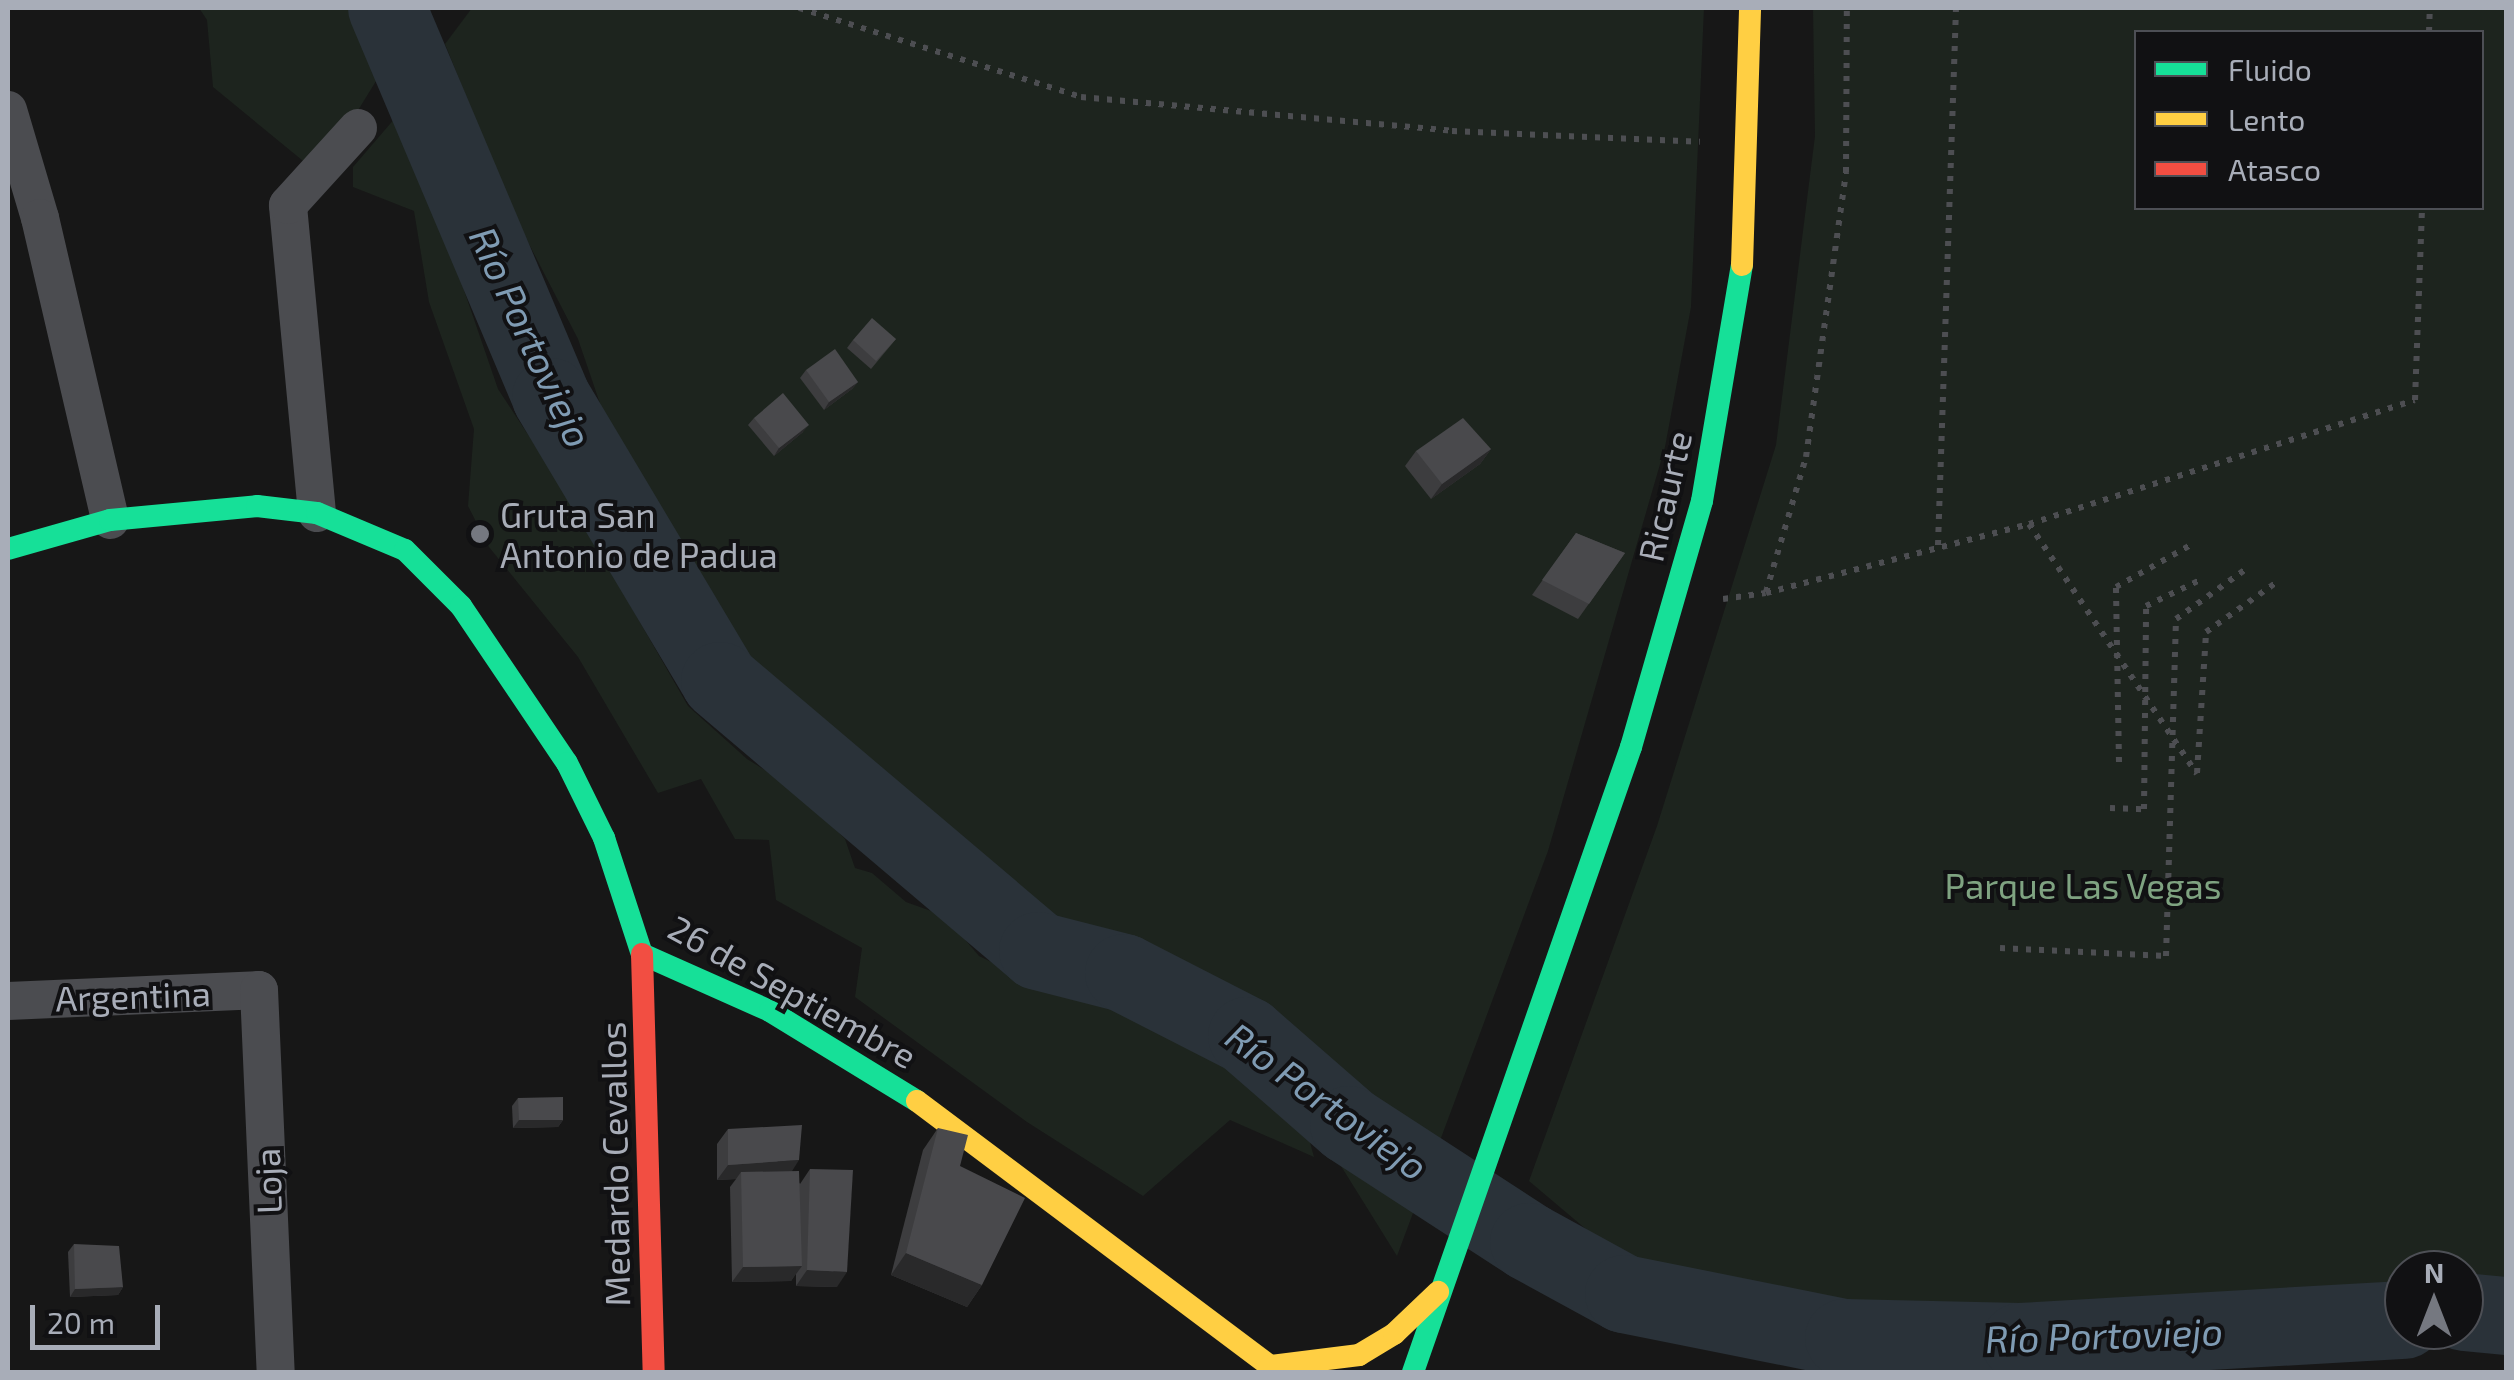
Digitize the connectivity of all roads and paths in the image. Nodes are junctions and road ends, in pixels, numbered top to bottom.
1 (799, 8) edge
2 (1750, 8) edge
3 (1847, 8) edge
4 (1956, 8) edge
5 (8, 110) edge
6 (358, 128) dead end
7 (1752, 144) junction
8 (2422, 210) edge
9 (317, 513) junction
10 (110, 520) junction
11 (2029, 524) junction
12 (2194, 543) dead end
13 (1938, 544) junction
14 (8, 550) edge
15 (2246, 569) dead end
16 (2198, 580) dead end
17 (2277, 582) dead end
18 (1766, 594) junction
19 (1675, 605) junction
20 (2117, 647) junction
21 (2146, 699) junction
22 (2176, 743) junction
23 (2119, 762) dead end
24 (2110, 808) dead end
25 (2000, 948) dead end
26 (642, 954) junction
27 (259, 990) joint
28 (8, 1001) edge
29 (1446, 1284) junction
30 (1445, 1364) dead end
31 (1274, 1369) edge
32 (276, 1372) edge
33 (654, 1372) edge
34 (1413, 1372) edge

1 - 7 path
2 - 7 street, Ricaurte
3 - 18 path
4 - 13 path
5 - 10 street
6 - 9 street
7 - 19 street, Ricaurte
8 - 11 path
9 - 10 street, 26 de Septiembre
9 - 26 street, 26 de Septiembre
10 - 14 street, 26 de Septiembre
11 - 13 path
11 - 20 path
12 - 20 path
13 - 18 path
15 - 22 path
16 - 21 path
17 - 22 path
18 - 19 path
19 - 29 street, Ricaurte
20 - 21 path
20 - 23 path
21 - 22 path
21 - 24 path
22 - 25 path
26 - 31 street, 26 de Septiembre
26 - 33 street, Medardo Cevallos
27 - 28 street, Argentina
27 - 32 street, Loja
29 - 30 street
29 - 31 street
29 - 34 street, Ricaurte

